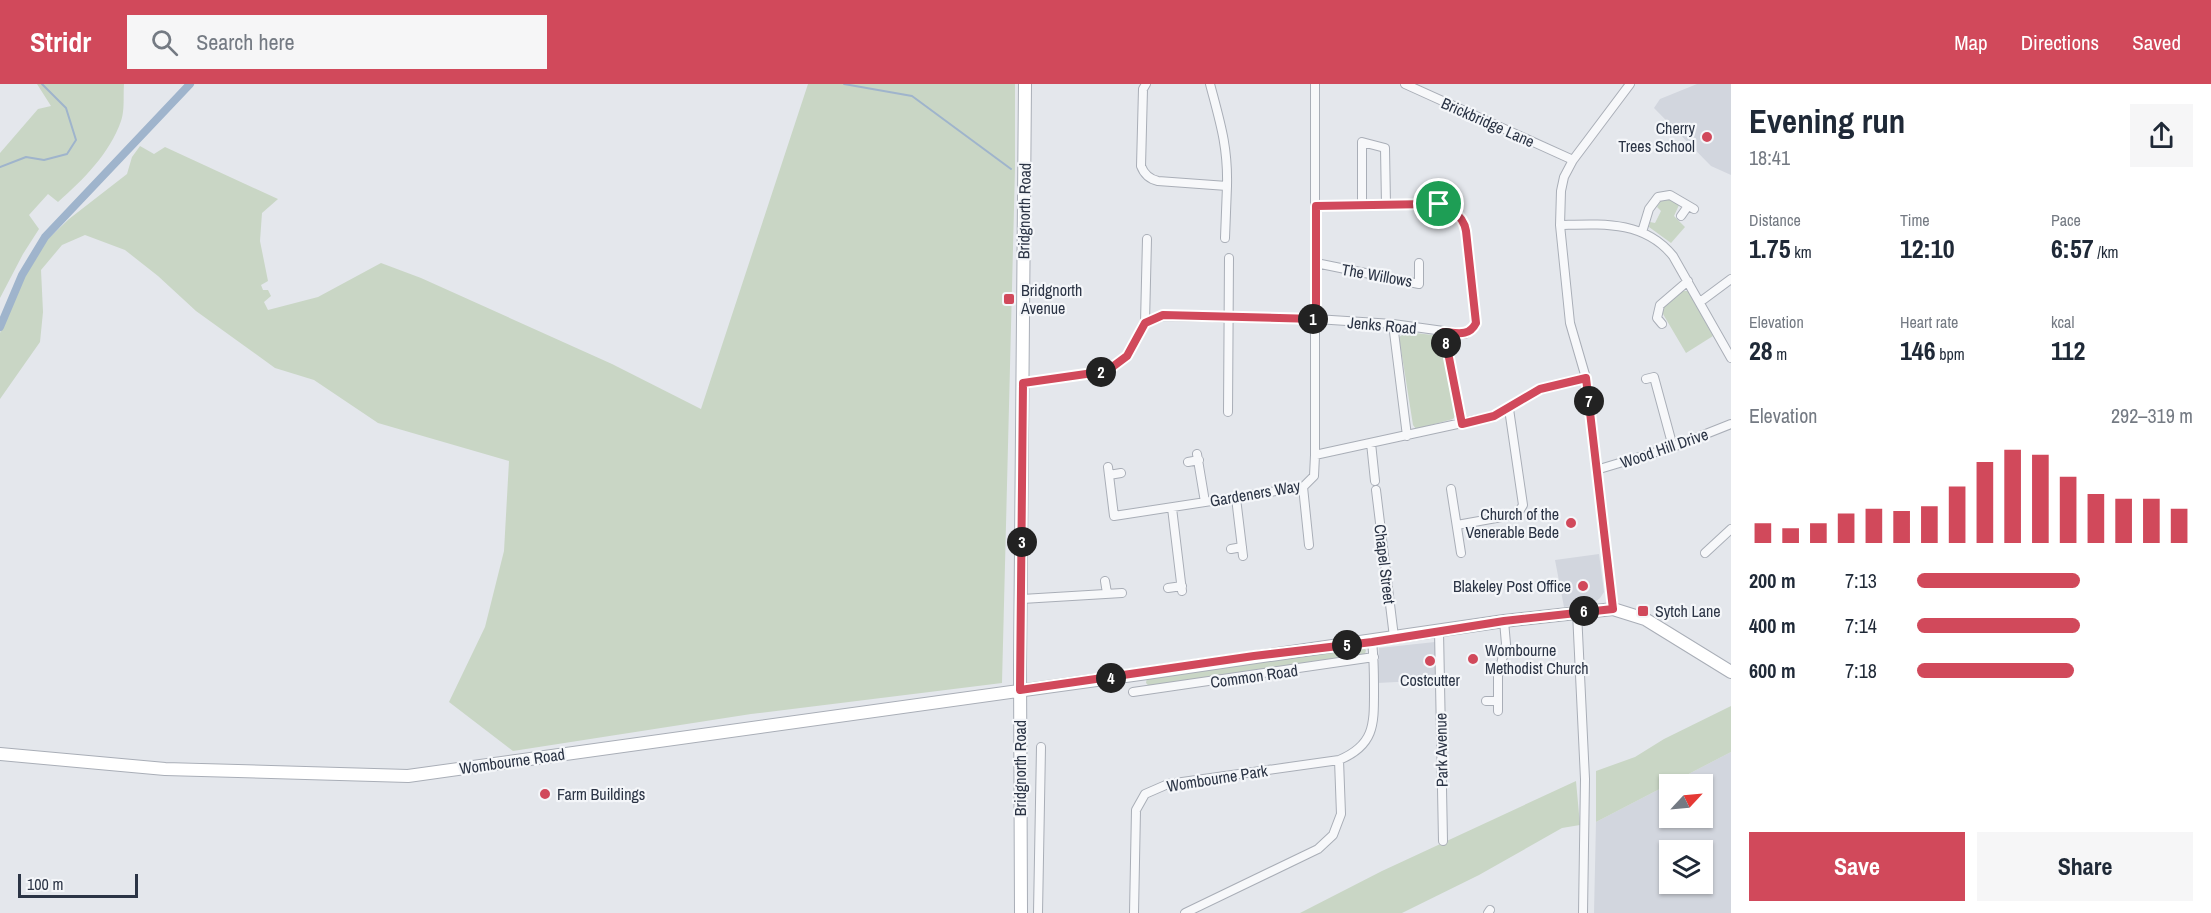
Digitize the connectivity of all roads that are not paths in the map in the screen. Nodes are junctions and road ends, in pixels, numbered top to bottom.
1 (1025, 84) edge
2 (1146, 84) edge
3 (1210, 84) edge
4 (1315, 84) edge
5 (1405, 84) edge
6 (1630, 84) edge
7 (1573, 160) junction
8 (1227, 186) junction
9 (1362, 205) junction
10 (1386, 205) junction
11 (1316, 206) junction
12 (1681, 216) dead end
13 (1224, 224) junction
14 (1214, 225) dead end
15 (1560, 225) junction
16 (1642, 232) junction
17 (1225, 238) dead end
18 (1146, 239) dead end
19 (1229, 258) dead end
20 (1316, 263) junction
21 (1419, 263) dead end
22 (1731, 279) edge
23 (1688, 281) junction
24 (1700, 302) junction
25 (1228, 317) junction
26 (1316, 319) junction
27 (1145, 323) junction
28 (1393, 324) junction
29 (1662, 324) dead end
30 (1444, 332) junction
31 (1731, 358) edge
32 (1586, 378) junction
33 (1646, 379) dead end
34 (1023, 383) junction
35 (1509, 409) junction
36 (1228, 412) dead end
37 (1462, 424) junction
38 (1731, 424) edge
39 (1407, 436) junction
40 (1371, 443) junction
41 (1673, 447) junction
42 (1315, 455) junction
43 (1188, 462) dead end
44 (1596, 470) junction
45 (1121, 473) dead end
46 (1303, 487) junction
47 (1451, 489) dead end
48 (1236, 498) junction
49 (1205, 502) junction
50 (1172, 508) junction
51 (1457, 525) junction
52 (1731, 529) edge
53 (1309, 545) dead end
54 (1231, 549) dead end
55 (1461, 553) dead end
56 (1705, 553) dead end
57 (1105, 581) dead end
58 (1168, 588) dead end
59 (1122, 592) dead end
60 (1107, 594) junction
61 (1022, 599) junction
62 (1613, 609) junction
63 (1577, 612) junction
64 (1504, 621) junction
65 (1439, 631) junction
66 (1394, 638) junction
67 (1372, 642) junction
68 (1374, 657) junction
69 (1731, 672) edge
70 (1140, 674) junction
71 (1020, 690) junction
72 (1143, 691) junction
73 (1133, 692) dead end
74 (1486, 701) dead end
75 (1498, 701) junction
76 (1498, 711) dead end
77 (1041, 747) dead end
78 (0, 754) edge
79 (1339, 760) junction
80 (1020, 806) junction
81 (1040, 807) junction
82 (1453, 831) dead end
83 (1021, 913) edge
84 (1038, 913) edge
85 (1134, 913) edge
86 (1185, 913) edge
87 (1583, 913) edge

1 - 34 street, Bridgnorth Road
2 - 8 street
3 - 8 street
4 - 11 street, Gardeners Way
5 - 7 street, Brickbridge Lane
6 - 7 street
7 - 15 street
8 - 13 street
9 - 10 street, Jenks Road
9 - 10 street
9 - 11 street, Jenks Road
10 - 30 street, Jenks Road
11 - 20 street, Gardeners Way
12 - 16 street
13 - 14 street
13 - 17 street
15 - 16 street
15 - 32 street
16 - 23 street
18 - 27 street
19 - 25 street
20 - 21 street, The Willows
20 - 26 street, Gardeners Way
22 - 24 street
23 - 24 street
23 - 29 street
24 - 31 street
25 - 26 street
25 - 27 street
25 - 36 street
26 - 28 street, Jenks Road
26 - 42 street, Gardeners Way
27 - 34 street
28 - 30 street, Jenks Road
28 - 39 street
30 - 37 street
32 - 35 street
32 - 44 street
33 - 41 street
34 - 61 street, Bridgnorth Road
35 - 37 street
35 - 51 street
37 - 39 street
38 - 41 street, Wood Hill Drive
39 - 40 street
40 - 42 street
40 - 66 street, Chapel Street
41 - 44 street, Wood Hill Drive
42 - 46 street, Gardeners Way
43 - 49 street
44 - 62 street
45 - 50 street, Gardeners Way
46 - 48 street, Gardeners Way
46 - 53 street
47 - 51 street
48 - 49 street, Gardeners Way
48 - 54 street
49 - 50 street, Gardeners Way
50 - 58 street
51 - 55 street
52 - 56 street
57 - 60 street
59 - 60 street
60 - 61 street
61 - 71 street, Bridgnorth Road
62 - 63 street, Common Road
62 - 69 street, Common Road
63 - 64 street, Common Road
63 - 87 street
64 - 65 street, Common Road
64 - 75 street
65 - 66 street, Common Road
65 - 82 street, Park Avenue
66 - 67 street, Common Road
67 - 68 street, Wombourne Park
67 - 70 street, Common Road
68 - 72 street, Common Road
68 - 79 street, Wombourne Park
70 - 71 street, Common Road
70 - 72 street
71 - 78 street, Wombourne Road
71 - 80 street, Bridgnorth Road
72 - 73 street, Common Road
74 - 75 street
75 - 76 street
77 - 81 street
79 - 85 street, Wombourne Park
79 - 86 street
80 - 81 street
80 - 83 street, Bridgnorth Road
81 - 84 street

